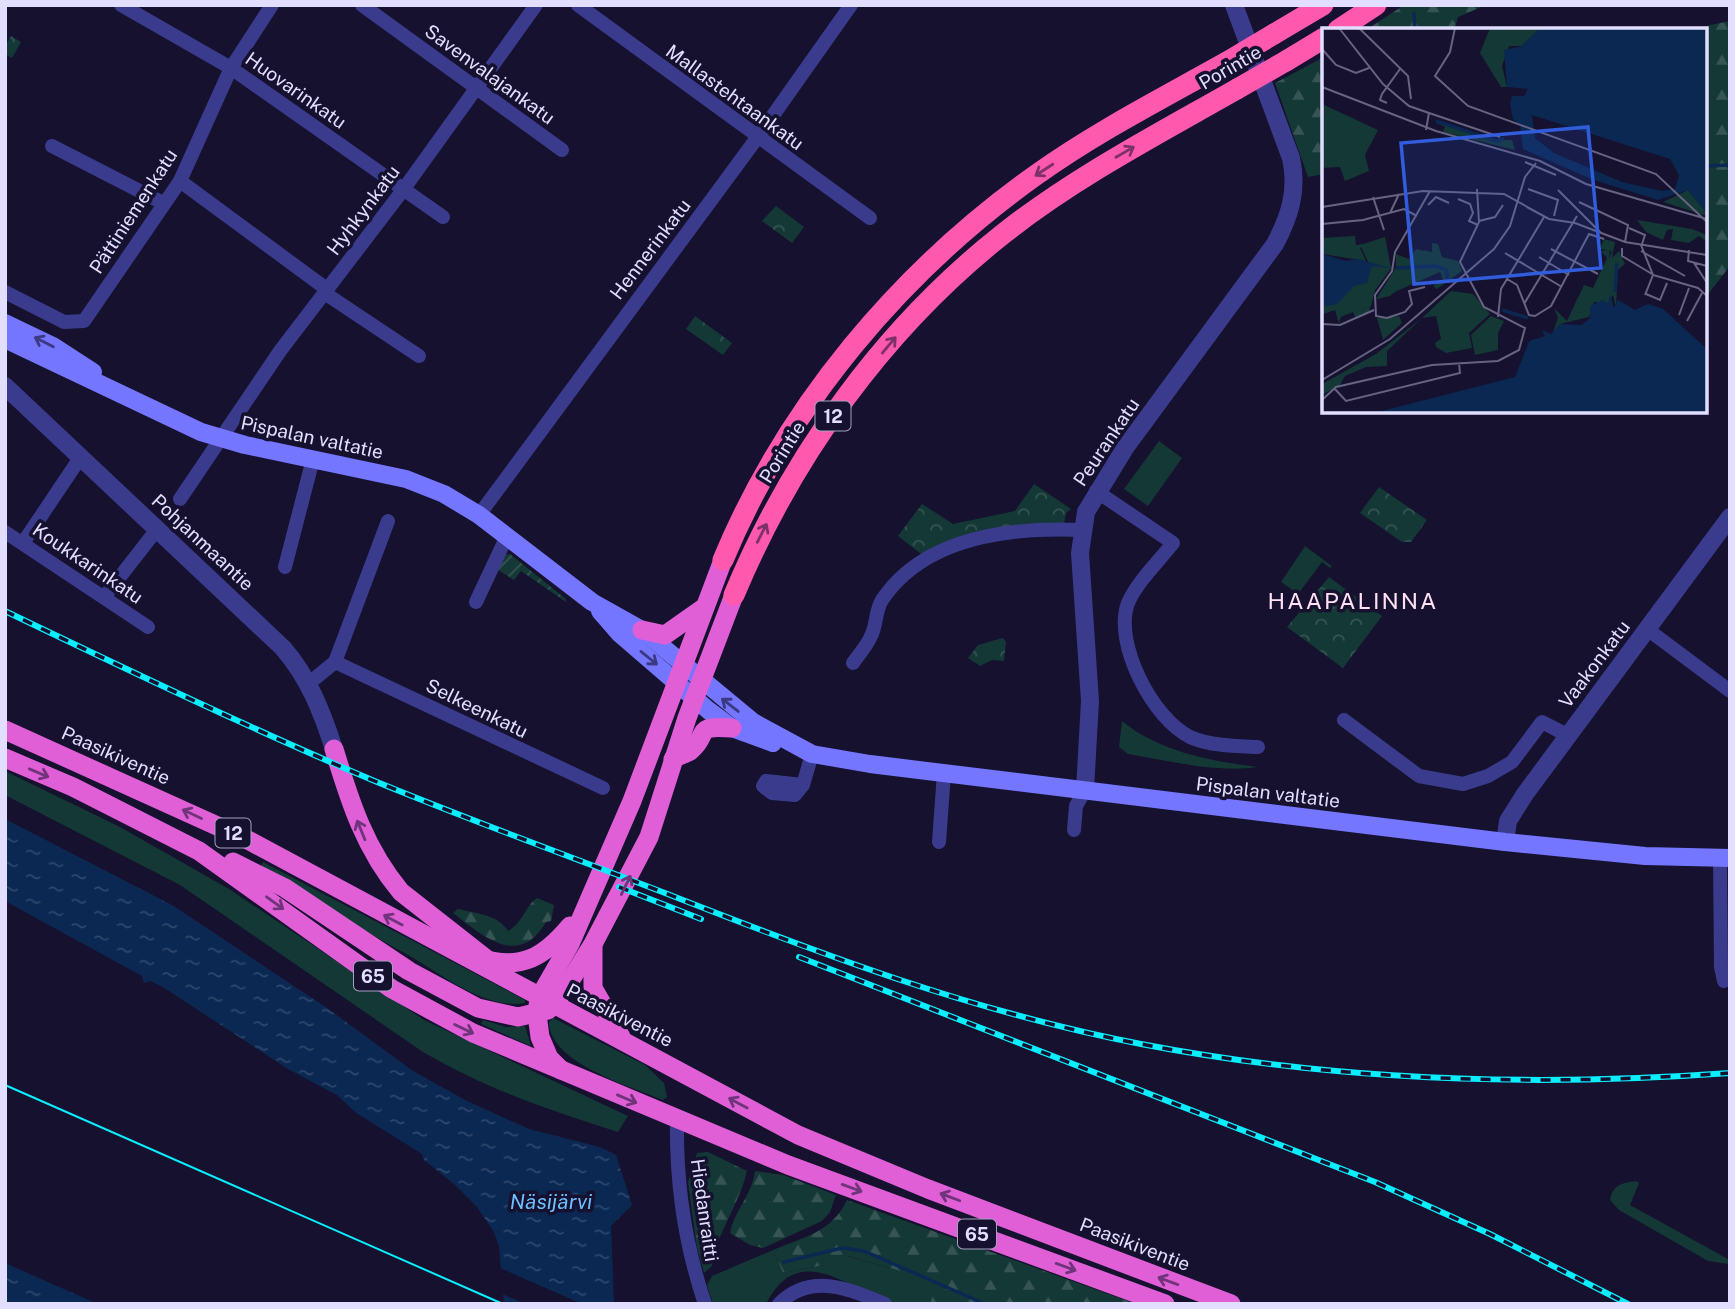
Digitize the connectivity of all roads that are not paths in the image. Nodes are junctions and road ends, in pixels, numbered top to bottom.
1 (121, 5) edge
2 (272, 5) edge
3 (362, 5) edge
4 (536, 5) edge
5 (578, 5) edge
6 (850, 5) edge
7 (1234, 5) edge
8 (1323, 5) edge
9 (1376, 5) edge
10 (1341, 28) edge
11 (1322, 39) edge
12 (231, 68) junction
13 (476, 87) junction
14 (757, 138) junction
15 (52, 146) dead end
16 (562, 150) dead end
17 (180, 181) junction
18 (403, 190) junction
19 (163, 203) junction
20 (443, 217) dead end
21 (870, 218) dead end
22 (5, 292) edge
23 (327, 292) junction
24 (5, 323) edge
25 (5, 339) edge
26 (419, 356) dead end
27 (7, 385) edge
28 (119, 395) junction
29 (222, 439) junction
30 (80, 458) junction
31 (313, 459) junction
32 (1096, 491) junction
33 (180, 499) dead end
34 (479, 515) junction
35 (1730, 517) edge
36 (388, 522) dead end
37 (158, 527) junction
38 (1082, 530) junction
39 (5, 532) edge
40 (507, 536) junction
41 (23, 543) junction
42 (723, 560) joint
43 (285, 567) dead end
44 (734, 595) joint
45 (105, 596) junction
46 (476, 602) dead end
47 (592, 603) junction
48 (703, 609) junction
49 (148, 627) dead end
50 (1647, 629) junction
51 (642, 631) junction
52 (335, 662) junction
53 (853, 663) dead end
54 (680, 674) junction
55 (309, 684) junction
56 (698, 690) junction
57 (1730, 691) edge
58 (1344, 720) dead end
59 (732, 728) junction
60 (5, 730) edge
61 (1567, 735) junction
62 (1258, 747) dead end
63 (334, 749) joint
64 (808, 752) junction
65 (5, 758) edge
66 (673, 759) junction
67 (944, 774) junction
68 (803, 785) dead end
69 (603, 788) dead end
70 (1085, 790) junction
71 (1074, 830) dead end
72 (939, 842) dead end
73 (1505, 842) junction
74 (199, 851) junction
75 (1725, 858) edge
76 (583, 911) junction
77 (593, 944) junction
78 (453, 952) junction
79 (491, 962) junction
80 (509, 981) junction
81 (1724, 981) dead end
82 (542, 1006) junction
83 (621, 1037) junction
84 (564, 1073) junction
85 (677, 1120) junction
86 (823, 1286) junction
87 (705, 1304) edge
88 (779, 1304) edge
89 (861, 1304) edge
90 (885, 1304) edge
91 (1166, 1304) edge
92 (1231, 1304) edge

1 - 12 street, Huovarinkatu
2 - 12 street, Pättiniemenkatu
3 - 13 street, Savenvalajankatu
4 - 13 street, Hyhkynkatu
5 - 14 street, Mallastehtaankatu
6 - 14 street, Hennerinkatu
7 - 32 street, Peurankatu
8 -> 42 highway, Porintie / 12, bridge
9 - 10 highway
44 -> 11 highway, Porintie / 12, bridge
12 - 17 street, Pättiniemenkatu
12 - 18 street, Huovarinkatu
13 - 16 street, Savenvalajankatu
13 - 18 street, Hyhkynkatu
14 - 21 street, Mallastehtaankatu
14 - 34 street, Hennerinkatu
15 - 19 street
17 - 19 street, Pättiniemenkatu
17 - 23 street
18 - 20 street, Huovarinkatu
18 - 23 street, Hyhkynkatu
19 - 22 street, Pättiniemenkatu
23 - 26 street
23 - 29 street, Hyhkynkatu
28 -> 24 main road
25 - 28 main road, Pispalan valtatie
27 - 30 street, Pohjanmaantie
28 - 29 main road, Pispalan valtatie
29 - 31 main road, Pispalan valtatie
29 - 33 street, Hyhkynkatu
30 - 37 street, Pohjanmaantie
30 - 41 street
31 - 34 main road, Pispalan valtatie
31 - 43 street
32 - 38 street, Peurankatu
32 - 62 street
34 - 40 main road, Pispalan valtatie
35 - 50 street, Vaakonkatu
36 - 52 street
37 - 45 street
37 - 55 street, Pohjanmaantie
38 - 53 street
38 - 70 street, Peurankatu
39 - 41 street, Koukkarinkatu
40 - 46 street
40 - 47 main road, Pispalan valtatie
41 - 45 street, Koukkarinkatu
42 - 48 highway, Porintie / 12
44 - 56 highway, Porintie / 12
45 - 49 street, Koukkarinkatu
47 - 51 main road, Pispalan valtatie
47 -> 54 main road, Pispalan valtatie
48 - 51 highway
48 - 54 highway, Porintie / 12
50 - 57 street
50 - 61 street, Vaakonkatu
51 - 54 main road, Pispalan valtatie
52 - 55 street
52 - 69 street, Selkeenkatu
54 - 56 main road, Pispalan valtatie
54 - 76 highway, Porintie / 12
55 - 63 street, Pohjanmaantie
56 - 59 main road, Pispalan valtatie
64 -> 56 main road, Pispalan valtatie
56 - 66 highway, Porintie / 12
58 - 61 street
59 - 64 main road, Pispalan valtatie
59 - 66 highway
78 -> 60 highway, Paasikiventie / 12
61 - 73 street, Vaakonkatu
79 -> 63 highway
64 - 67 main road, Pispalan valtatie
64 - 68 street
65 -> 74 highway, 12
77 -> 66 highway, Porintie / 12
67 - 70 main road, Pispalan valtatie
67 - 72 street
70 - 71 street
70 - 73 main road, Pispalan valtatie
73 - 75 main road, Pispalan valtatie
74 - 82 highway, 12
74 -> 84 highway, 65
75 - 81 street
76 - 79 highway, 12
76 - 82 highway, Porintie
77 - 82 highway, Porintie / 12
77 - 83 highway
78 - 79 highway, 12
78 - 80 highway, Paasikiventie / 65
79 - 80 highway
80 - 82 highway, Paasikiventie / 65
82 - 83 highway, Paasikiventie / 65
82 - 84 highway
92 -> 83 highway, Paasikiventie / 65
84 -> 85 highway, 65
85 - 87 street, Hiedanraitti
85 -> 91 highway, 65
86 - 88 street
86 - 89 street
86 - 90 street

